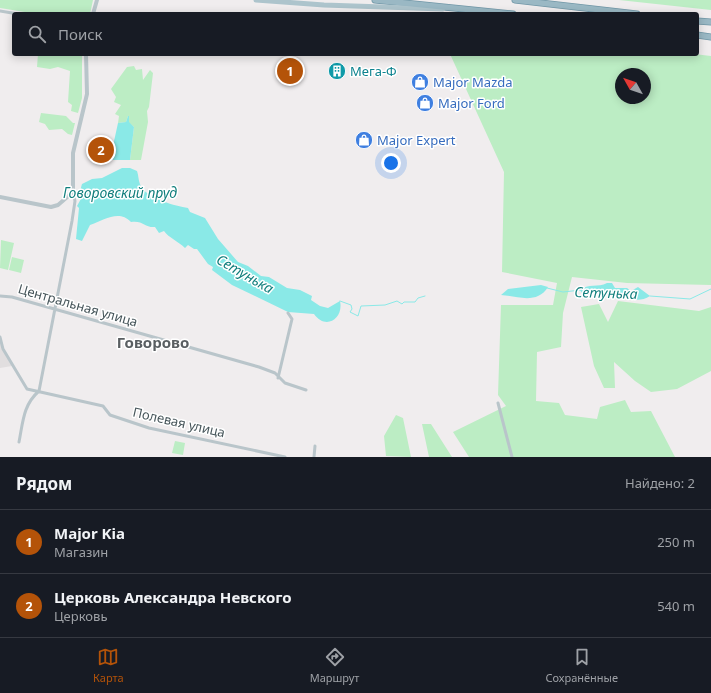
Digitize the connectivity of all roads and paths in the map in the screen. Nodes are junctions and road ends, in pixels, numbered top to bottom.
1 (97, 0) edge
2 (256, 0) edge
3 (375, 0) edge
4 (515, 0) edge
5 (473, 9) junction
6 (0, 11) edge
7 (94, 12) edge
8 (496, 12) edge
9 (620, 12) edge
10 (12, 13) edge
11 (699, 21) edge
12 (711, 22) edge
13 (699, 35) edge
14 (711, 37) edge
15 (86, 56) edge
16 (74, 192) junction
17 (0, 198) edge
18 (0, 296) edge
19 (55, 309) junction
20 (288, 313) dead end
21 (0, 337) edge
22 (278, 378) junction
23 (306, 390) dead end
24 (39, 391) junction
25 (498, 403) dead end
26 (19, 442) dead end
27 (315, 446) dead end
28 (285, 457) edge
29 (314, 457) edge
30 (512, 457) edge

1 - 7 street
2 - 5 main road
3 - 5 highway
4 - 9 highway
5 - 8 highway
6 - 10 street
11 - 12 highway
13 - 14 highway
15 - 16 street
16 - 17 street
16 - 19 street
18 - 19 street, Центральная улица
19 - 22 street, Центральная улица
19 - 24 street
20 - 22 street
21 - 24 street, Полевая улица
22 - 23 street, Центральная улица
24 - 26 street
24 - 28 street, Полевая улица
25 - 30 street
27 - 29 street

